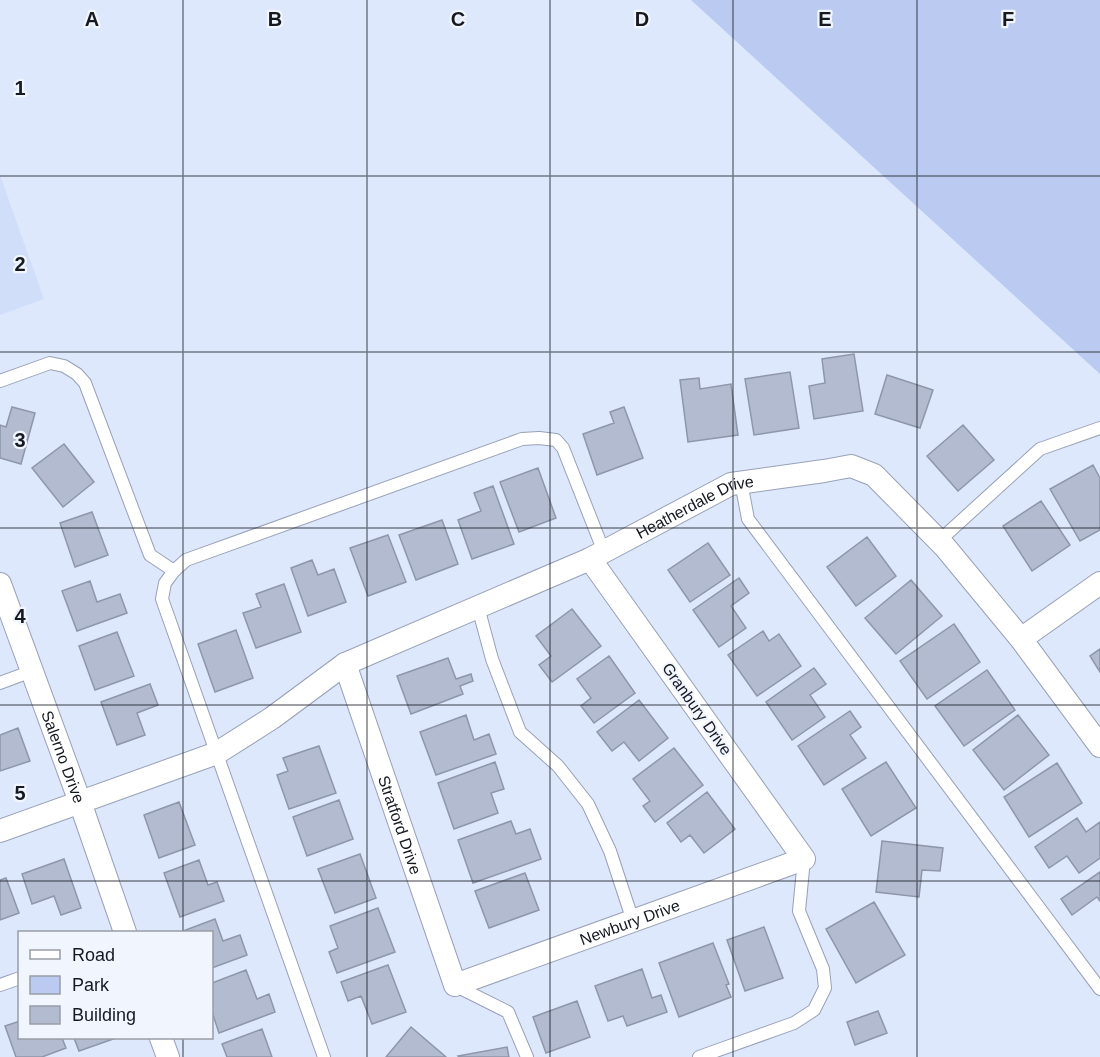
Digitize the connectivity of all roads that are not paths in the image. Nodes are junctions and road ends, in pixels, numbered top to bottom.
1 (0, 381) edge
2 (1100, 428) edge
3 (741, 482) junction
4 (939, 541) junction
5 (597, 555) junction
6 (174, 571) junction
7 (1100, 583) edge
8 (0, 584) edge
9 (478, 607) junction
10 (1021, 639) junction
11 (345, 664) junction
12 (32, 671) junction
13 (0, 683) edge
14 (1100, 746) edge
15 (217, 753) junction
16 (80, 802) junction
17 (0, 831) edge
18 (804, 859) junction
19 (633, 921) junction
20 (124, 931) edge
21 (18, 979) edge
22 (0, 985) edge
23 (455, 985) junction
24 (1100, 989) edge
25 (161, 1039) edge
26 (168, 1057) edge
27 (324, 1057) edge
28 (527, 1057) edge
29 (699, 1057) edge

1 - 6 lane
2 - 4 lane
3 - 4 street, Heatherdale Drive
3 - 5 street, Heatherdale Drive
3 - 24 lane
4 - 10 street, Heatherdale Drive
5 - 6 lane
5 - 9 street, Heatherdale Drive
5 - 18 street, Granbury Drive
6 - 15 lane
7 - 10 street
8 - 12 street, Salerno Drive
9 - 11 street, Heatherdale Drive
9 - 19 lane
10 - 14 street, Heatherdale Drive
11 - 15 street, Heatherdale Drive
11 - 23 street, Stratford Drive
12 - 13 lane
12 - 16 street, Salerno Drive
15 - 16 street, Heatherdale Drive
15 - 27 lane
16 - 17 street, Heatherdale Drive
16 - 20 street, Salerno Drive
18 - 19 street, Newbury Drive
18 - 29 lane
19 - 23 street, Newbury Drive
21 - 22 lane
23 - 28 lane
25 - 26 street

